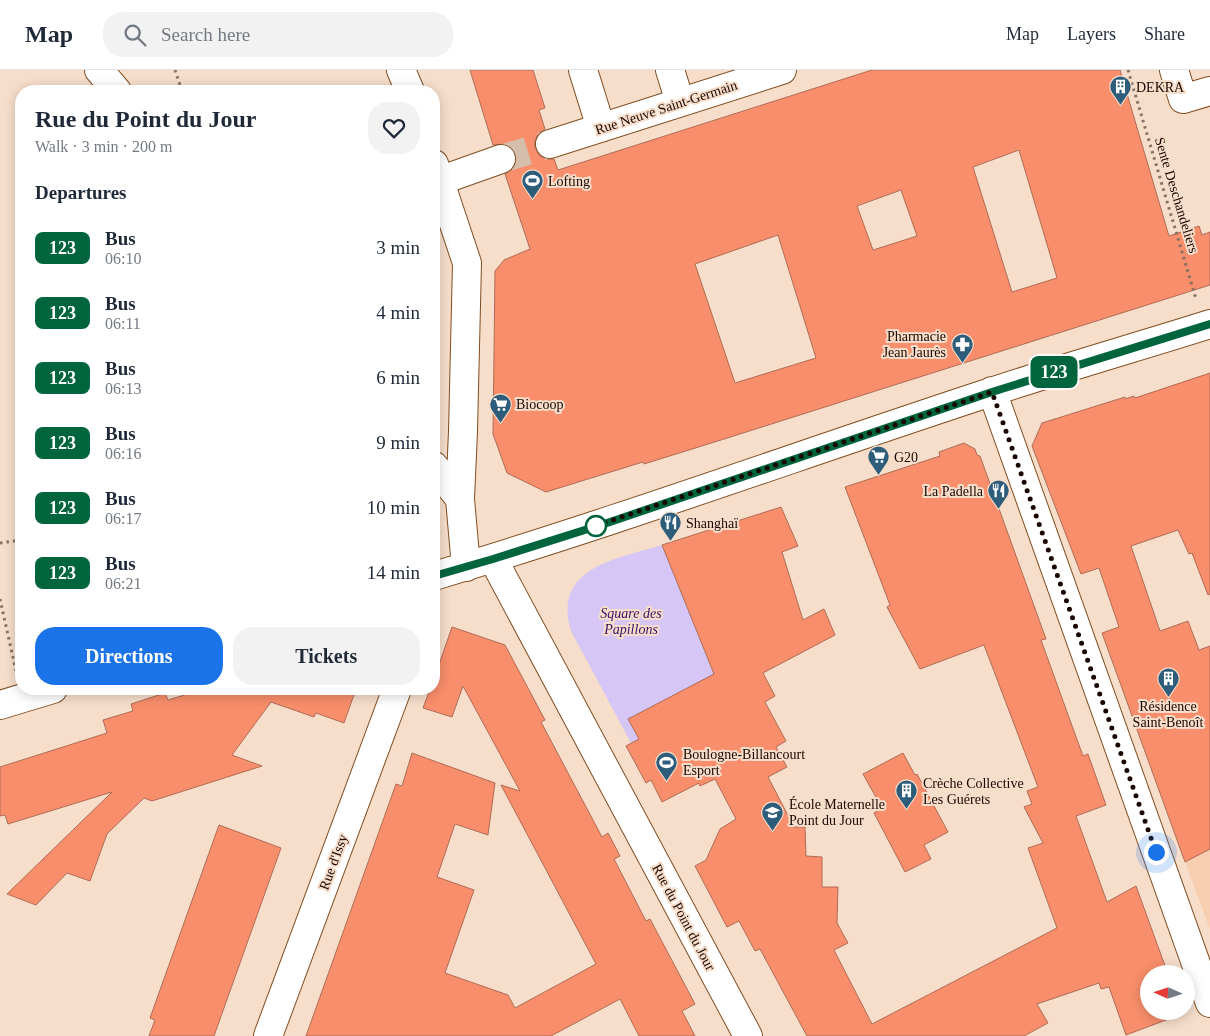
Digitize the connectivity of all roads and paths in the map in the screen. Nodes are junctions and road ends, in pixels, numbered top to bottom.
1 (99, 70) edge
2 (175, 70) edge
3 (401, 70) edge
4 (583, 70) edge
5 (670, 70) edge
6 (782, 70) edge
7 (1128, 70) edge
8 (1174, 70) edge
9 (112, 85) edge
10 (180, 85) edge
11 (407, 85) edge
12 (1210, 90) edge
13 (680, 102) junction
14 (600, 128) junction
15 (550, 144) tunnel mouth
16 (501, 160) tunnel mouth
17 (440, 172) edge
18 (440, 182) edge
19 (1207, 325) edge
20 (992, 392) junction
21 (440, 474) edge
22 (460, 499) junction
23 (15, 541) edge
24 (0, 543) edge
25 (493, 559) junction
26 (466, 567) junction
27 (440, 578) edge
28 (0, 599) edge
29 (32, 695) edge
30 (395, 695) edge
31 (11, 701) edge
32 (1210, 1002) edge
33 (268, 1036) edge
34 (748, 1036) edge

1 - 9 street
2 - 10 path
3 - 11 street
4 - 14 street
5 - 13 street
6 - 13 street, Rue Neuve Saint-Germain
7 - 19 path, Sente Deschandeliers
8 - 12 street
13 - 14 street, Rue Neuve Saint-Germain
14 - 15 street, Rue Neuve Saint-Germain
16 - 17 street
18 - 22 street
19 - 20 street
20 - 25 street
20 - 32 street
21 - 22 street
22 - 26 street
23 - 24 path
25 - 26 street
25 - 34 street, Rue du Point du Jour
26 - 27 street
28 - 31 path
29 - 31 street
30 - 33 street, Rue d'Issy

